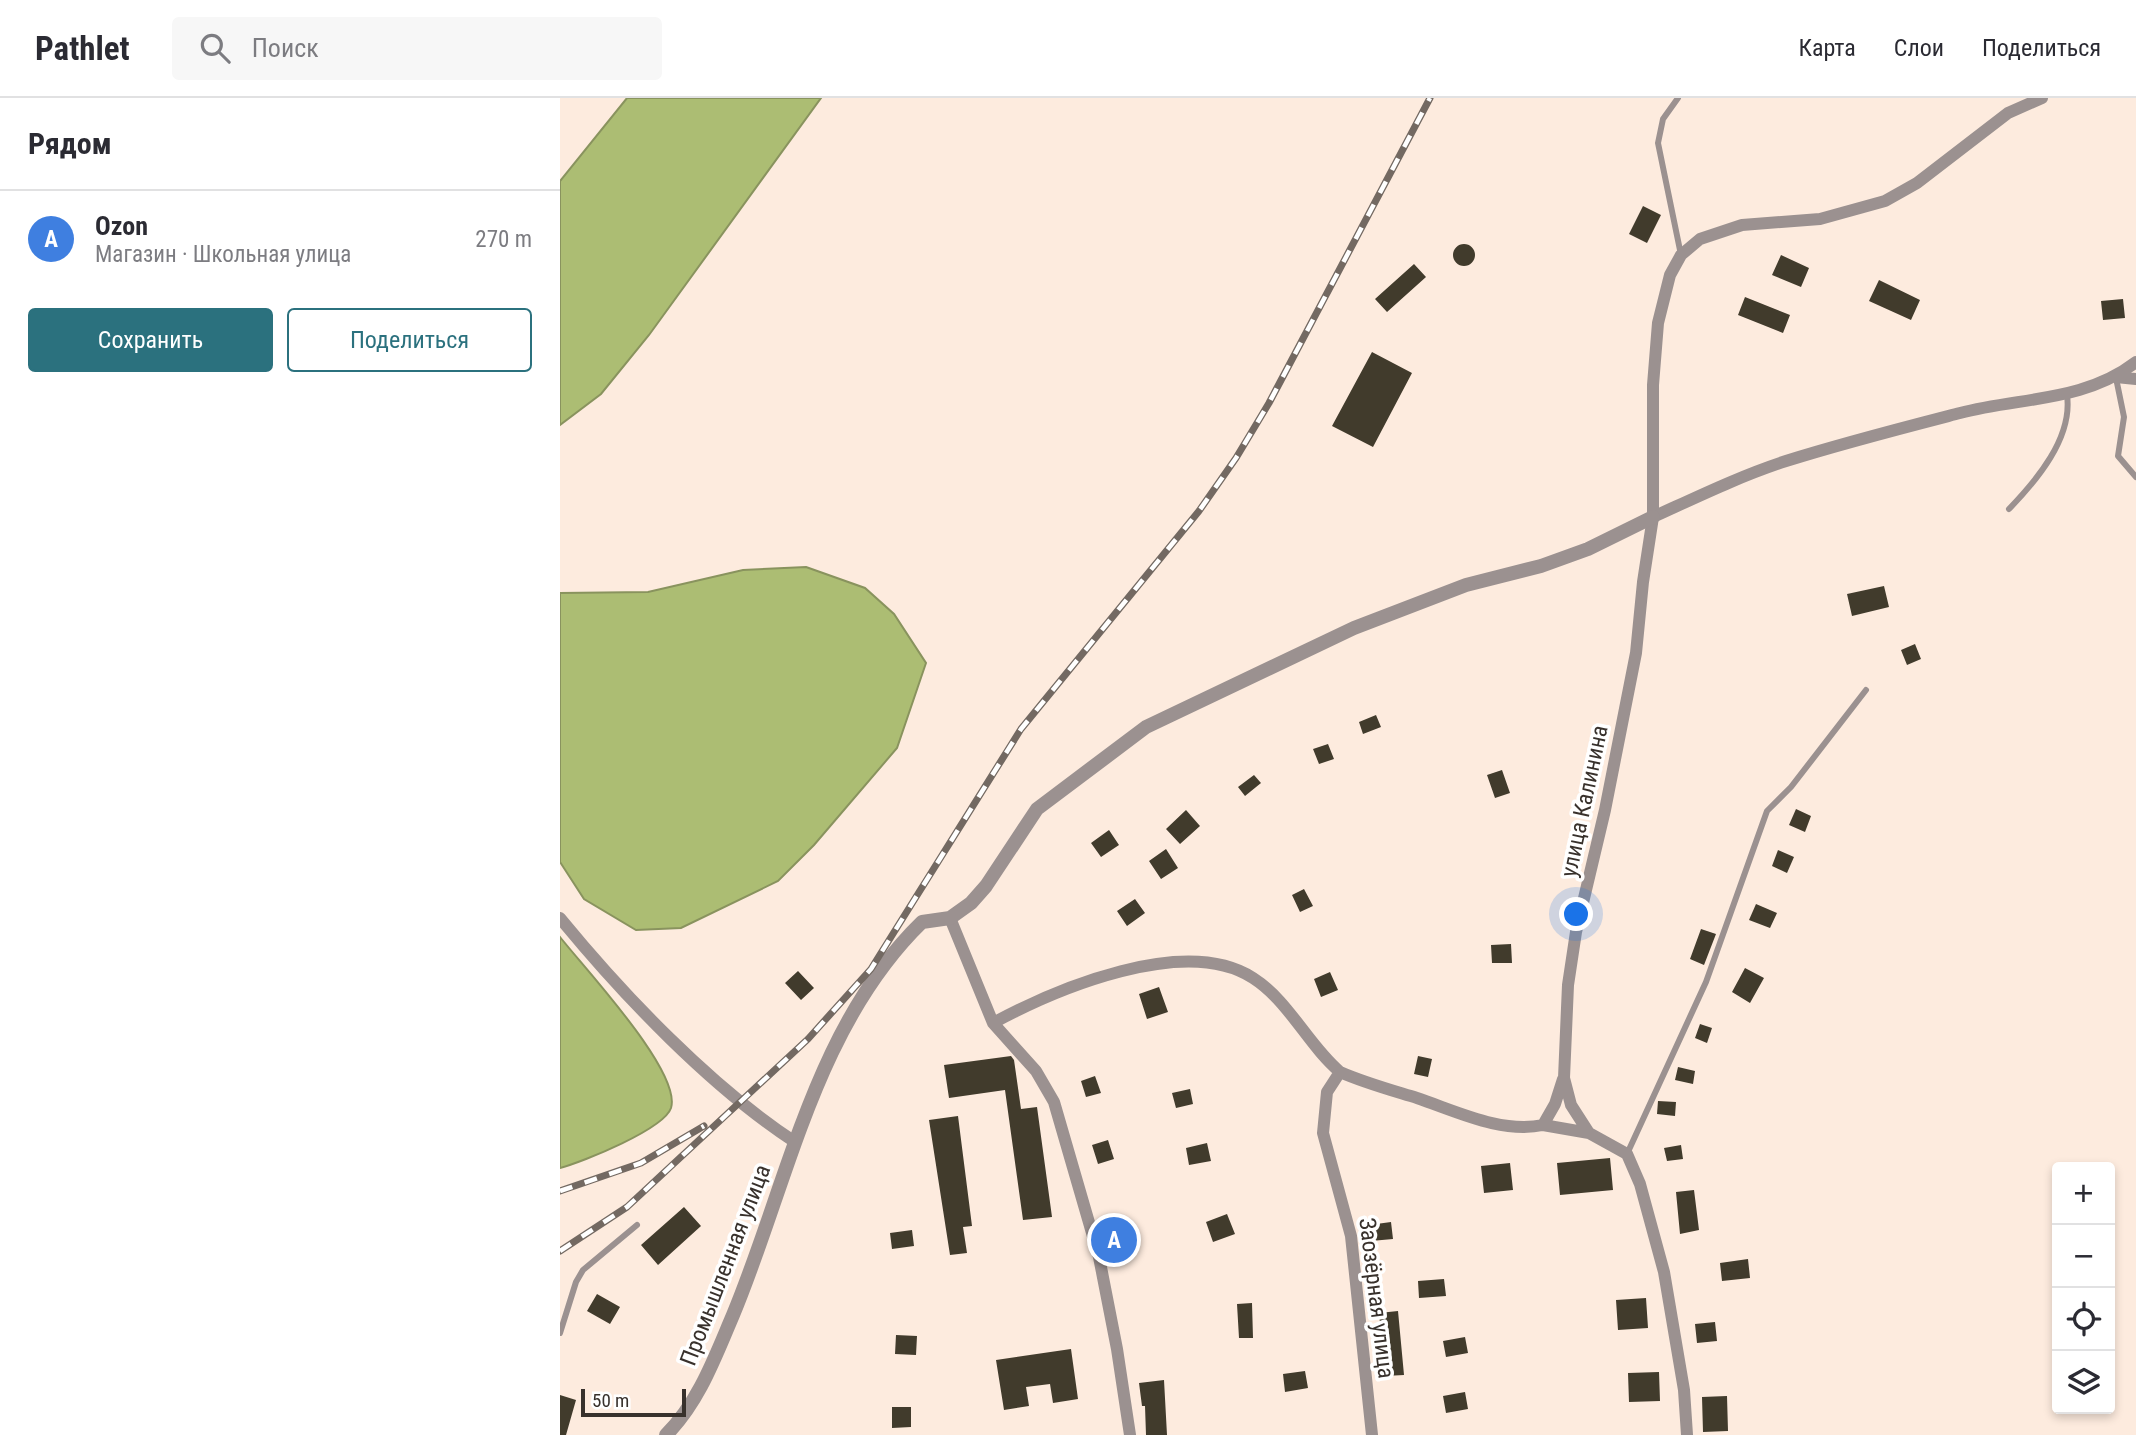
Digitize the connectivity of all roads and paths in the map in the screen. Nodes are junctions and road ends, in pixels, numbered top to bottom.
1 (2042, 98) edge
2 (1675, 99) edge
3 (1681, 255) junction
4 (2136, 362) edge
5 (2116, 377) junction
6 (2136, 379) edge
7 (2067, 396) junction
8 (2136, 477) edge
9 (2009, 509) dead end
10 (1653, 517) junction
11 (1866, 690) dead end
12 (560, 918) edge
13 (950, 918) junction
14 (993, 1023) junction
15 (1340, 1072) junction
16 (1564, 1078) junction
17 (1543, 1125) junction
18 (1589, 1133) junction
19 (795, 1142) junction
20 (1628, 1154) junction
21 (637, 1225) dead end
22 (560, 1333) edge
23 (666, 1435) edge
24 (1130, 1435) edge
25 (1372, 1435) edge
26 (1687, 1435) edge

1 - 3 street
2 - 3 lane
3 - 10 street, улица Калинина
4 - 5 street
5 - 6 street
5 - 7 street
5 - 8 lane
7 - 9 lane
7 - 10 street
10 - 13 street
10 - 16 street, улица Калинина
11 - 20 lane
12 - 19 street
13 - 14 street
13 - 19 street, Промышленная улица
14 - 15 street
14 - 24 street
15 - 17 street
15 - 25 street, Заозёрная улица
16 - 17 street
16 - 18 street, улица Калинина
17 - 18 street
18 - 20 street, улица Калинина
19 - 23 street, Промышленная улица
20 - 26 street
21 - 22 lane

